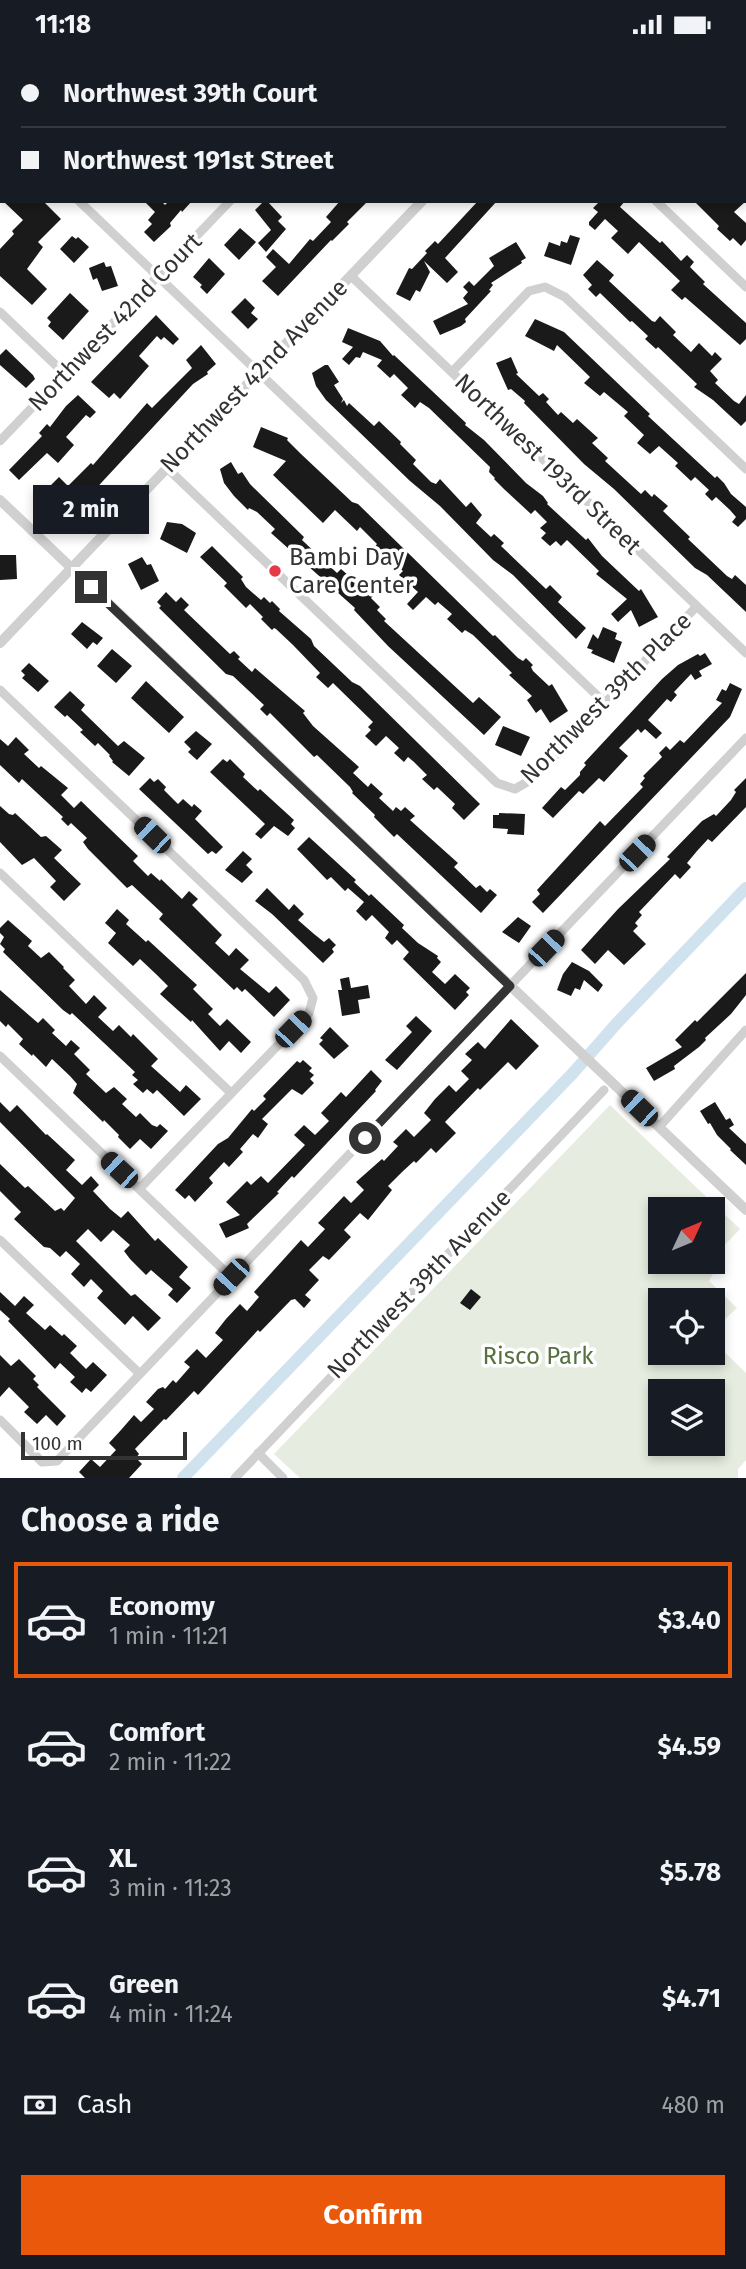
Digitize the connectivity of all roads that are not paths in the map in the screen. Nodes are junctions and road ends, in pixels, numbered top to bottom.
1 (81, 203) edge
2 (228, 203) edge
3 (420, 203) edge
4 (658, 203) edge
5 (351, 276) junction
6 (157, 278) junction
7 (746, 287) edge
8 (0, 312) edge
9 (258, 372) junction
10 (452, 372) junction
11 (65, 375) junction
12 (0, 441) edge
13 (167, 468) junction
14 (746, 469) edge
15 (0, 500) edge
16 (71, 568) junction
17 (697, 606) junction
18 (0, 643) edge
19 (746, 653) edge
20 (0, 690) edge
21 (605, 703) junction
22 (746, 738) edge
23 (0, 873) edge
24 (510, 986) junction
25 (746, 1030) edge
26 (0, 1056) edge
27 (604, 1090) dead end
28 (231, 1093) junction
29 (659, 1127) junction
30 (139, 1189) junction
31 (746, 1210) edge
32 (0, 1240) edge
33 (231, 1277) junction
34 (140, 1374) junction
35 (0, 1420) edge
36 (258, 1453) junction
37 (235, 1478) edge
38 (283, 1478) edge

1 - 6 street
2 - 6 street, Northwest 42nd Court
3 - 5 street, Northwest 42nd Avenue
4 - 7 street
5 - 9 street, Northwest 42nd Avenue
5 - 10 street, Northwest 193rd Street
6 - 9 street
6 - 11 street, Northwest 42nd Court
8 - 11 street
9 - 13 street, Northwest 42nd Avenue
9 - 21 street
10 - 14 street
10 - 17 street, Northwest 193rd Street
11 - 12 street, Northwest 42nd Court
13 - 16 street, Northwest 42nd Avenue
13 - 21 street, Northwest 39th Place
15 - 16 street
16 - 18 street, Northwest 42nd Avenue
16 - 24 street
17 - 19 street, Northwest 193rd Street
17 - 21 street, Northwest 39th Place
20 - 28 street
22 - 24 street
23 - 28 street
24 - 29 street
24 - 33 street
25 - 29 street
26 - 30 street
27 - 36 street, Northwest 39th Avenue
28 - 30 street
29 - 31 street
30 - 33 street
32 - 34 street
33 - 34 street
34 - 35 street
36 - 37 street, Northwest 39th Avenue
36 - 38 street

